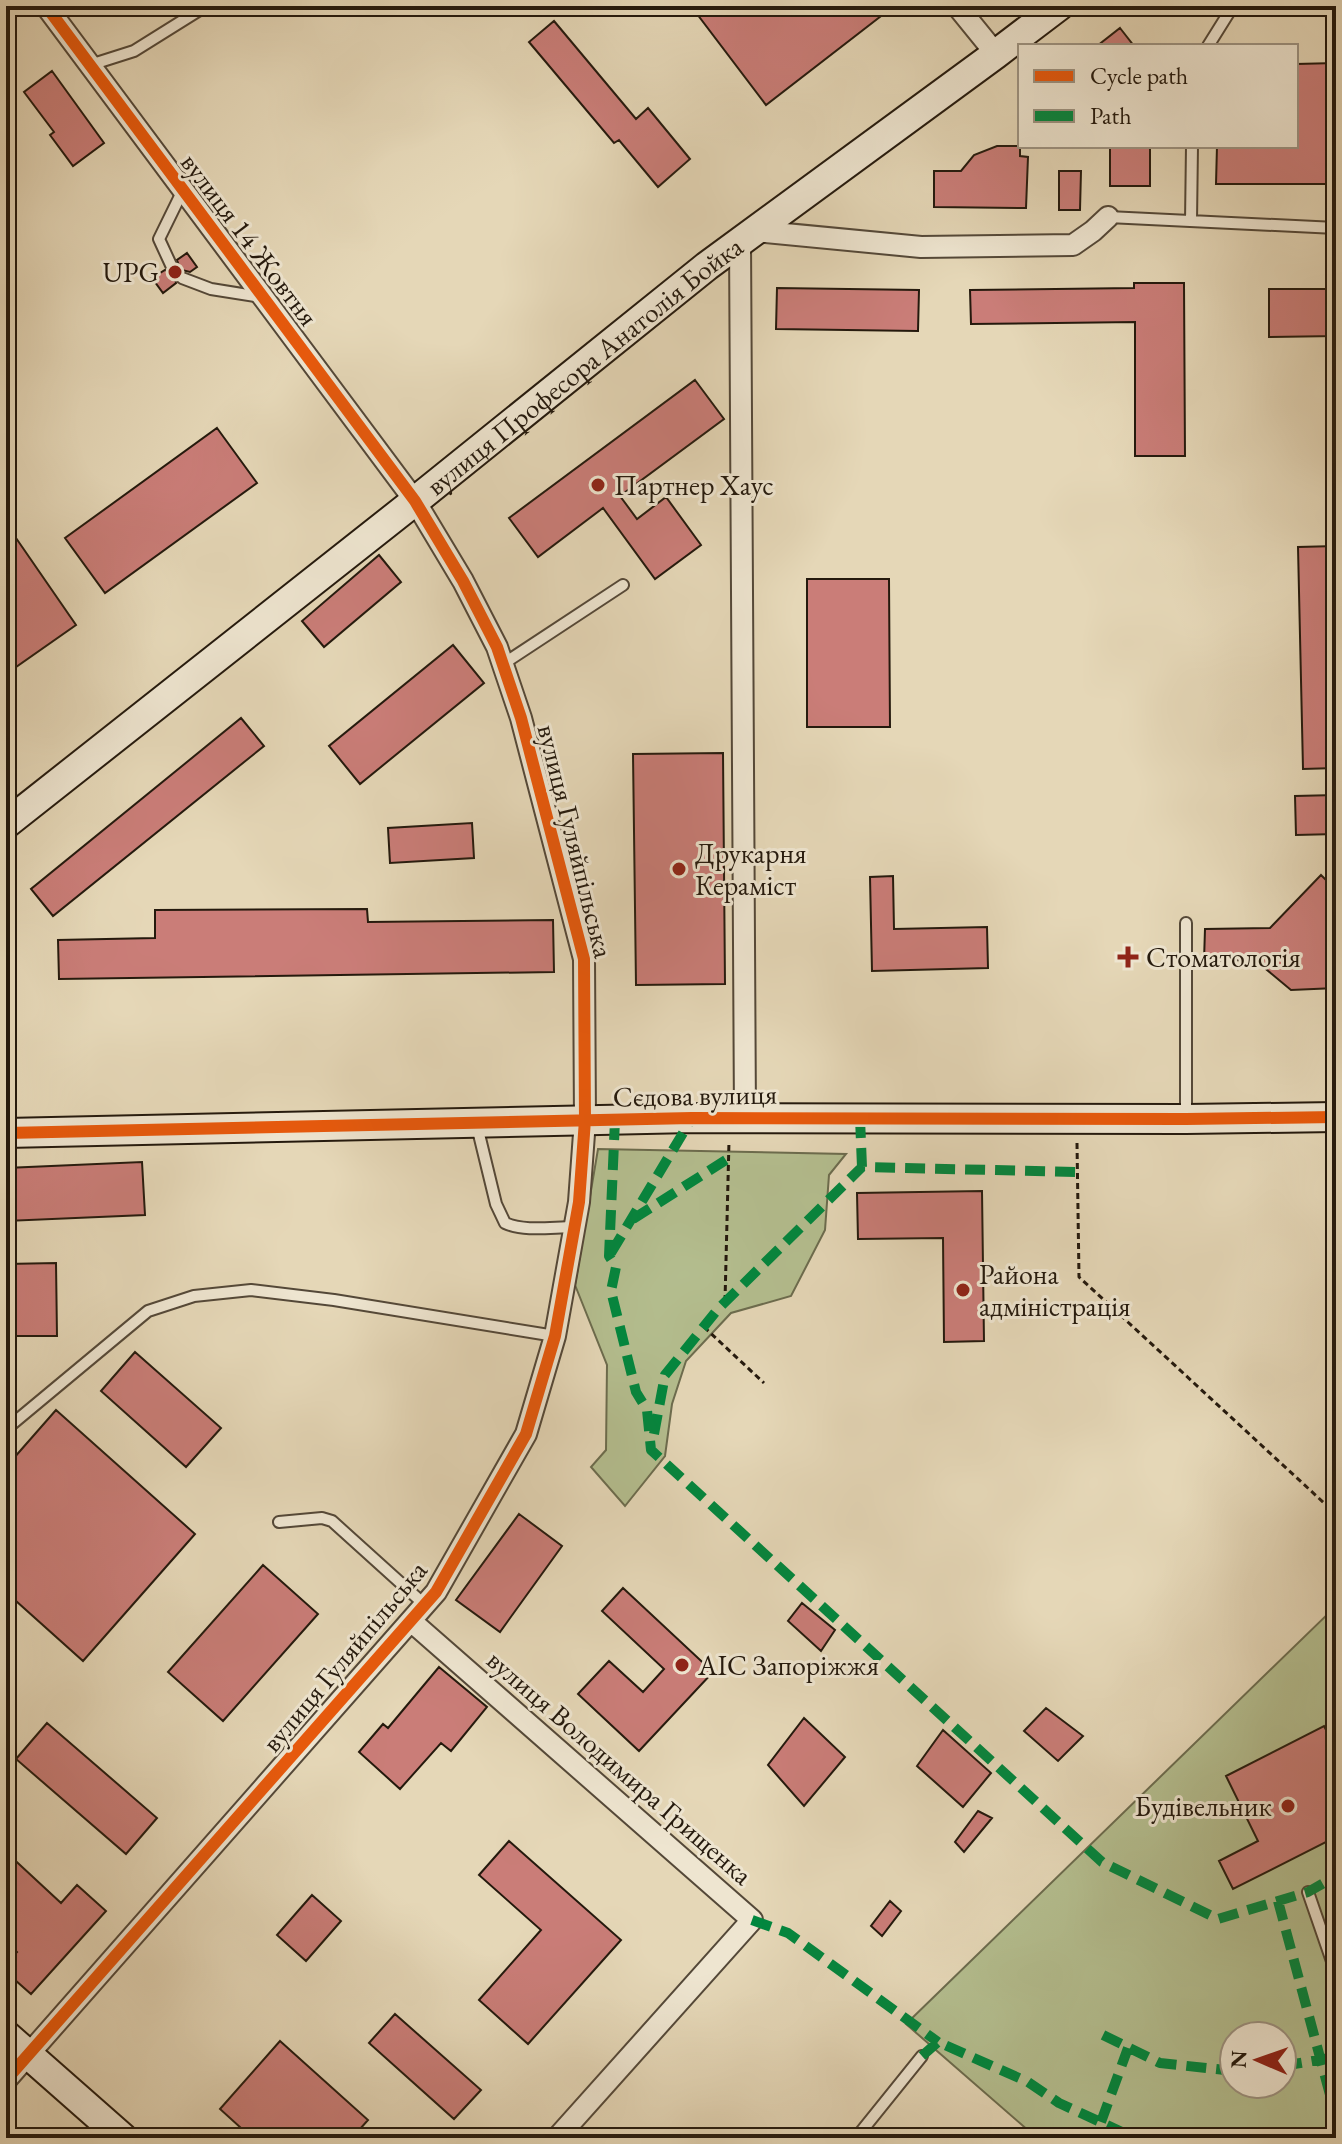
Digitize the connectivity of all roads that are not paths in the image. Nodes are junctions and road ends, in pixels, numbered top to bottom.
1 (46, 6) edge
2 (206, 6) edge
3 (957, 6) edge
4 (1059, 6) edge
5 (1233, 6) edge
6 (1209, 44) edge
7 (996, 54) junction
8 (90, 65) junction
9 (1192, 148) edge
10 (183, 190) junction
11 (1108, 217) joint
12 (1191, 221) junction
13 (1336, 228) edge
14 (747, 236) junction
15 (171, 265) dead end
16 (182, 278) dead end
17 (264, 297) junction
18 (415, 501) junction
19 (623, 585) dead end
20 (503, 664) junction
21 (6, 824) edge
22 (1186, 923) dead end
23 (1336, 1117) edge
24 (737, 1118) junction
25 (1186, 1119) junction
26 (585, 1120) junction
27 (476, 1123) junction
28 (9, 1132) edge
29 (573, 1227) junction
30 (555, 1336) junction
31 (11, 1425) dead end
32 (279, 1522) dead end
33 (418, 1613) junction
34 (1308, 1892) dead end
35 (1336, 1973) edge
36 (6, 2035) edge
37 (28, 2055) junction
38 (922, 2056) dead end
39 (6, 2080) edge
40 (123, 2138) edge
41 (557, 2138) edge
42 (856, 2138) edge

1 - 8 street, вулиця 14 Жовтня
2 - 8 lane
3 - 7 street
4 - 7 street, вулиця Професора Анатолія Бойка
5 - 6 lane
7 - 14 street, вулиця Професора Анатолія Бойка
8 - 10 street, вулиця 14 Жовтня
9 - 12 lane
10 - 15 lane
10 - 17 street, вулиця 14 Жовтня
11 - 12 lane
11 - 14 street
12 - 13 lane
14 - 18 street, вулиця Професора Анатолія Бойка
14 - 24 street
16 - 17 lane
17 - 18 street, вулиця 14 Жовтня
18 - 20 street, вулиця Гуляйпільська
18 - 21 street, вулиця Професора Анатолія Бойка
19 - 20 lane
20 - 26 street, вулиця Гуляйпільська
22 - 25 lane
23 - 25 street, Сєдова вулиця
24 - 25 street, Сєдова вулиця
24 - 26 street, Сєдова вулиця
26 - 27 street, Сєдова вулиця
26 - 29 street, вулиця Гуляйпільська
27 - 28 street, Сєдова вулиця
27 - 29 lane
29 - 30 street, вулиця Гуляйпільська
30 - 31 lane
30 - 33 street, вулиця Гуляйпільська
32 - 33 lane
33 - 37 street, вулиця Гуляйпільська
33 - 41 street, вулиця Володимира Грищенка
34 - 35 lane
36 - 37 street
37 - 39 street, вулиця Гуляйпільська
37 - 40 street
38 - 42 lane

